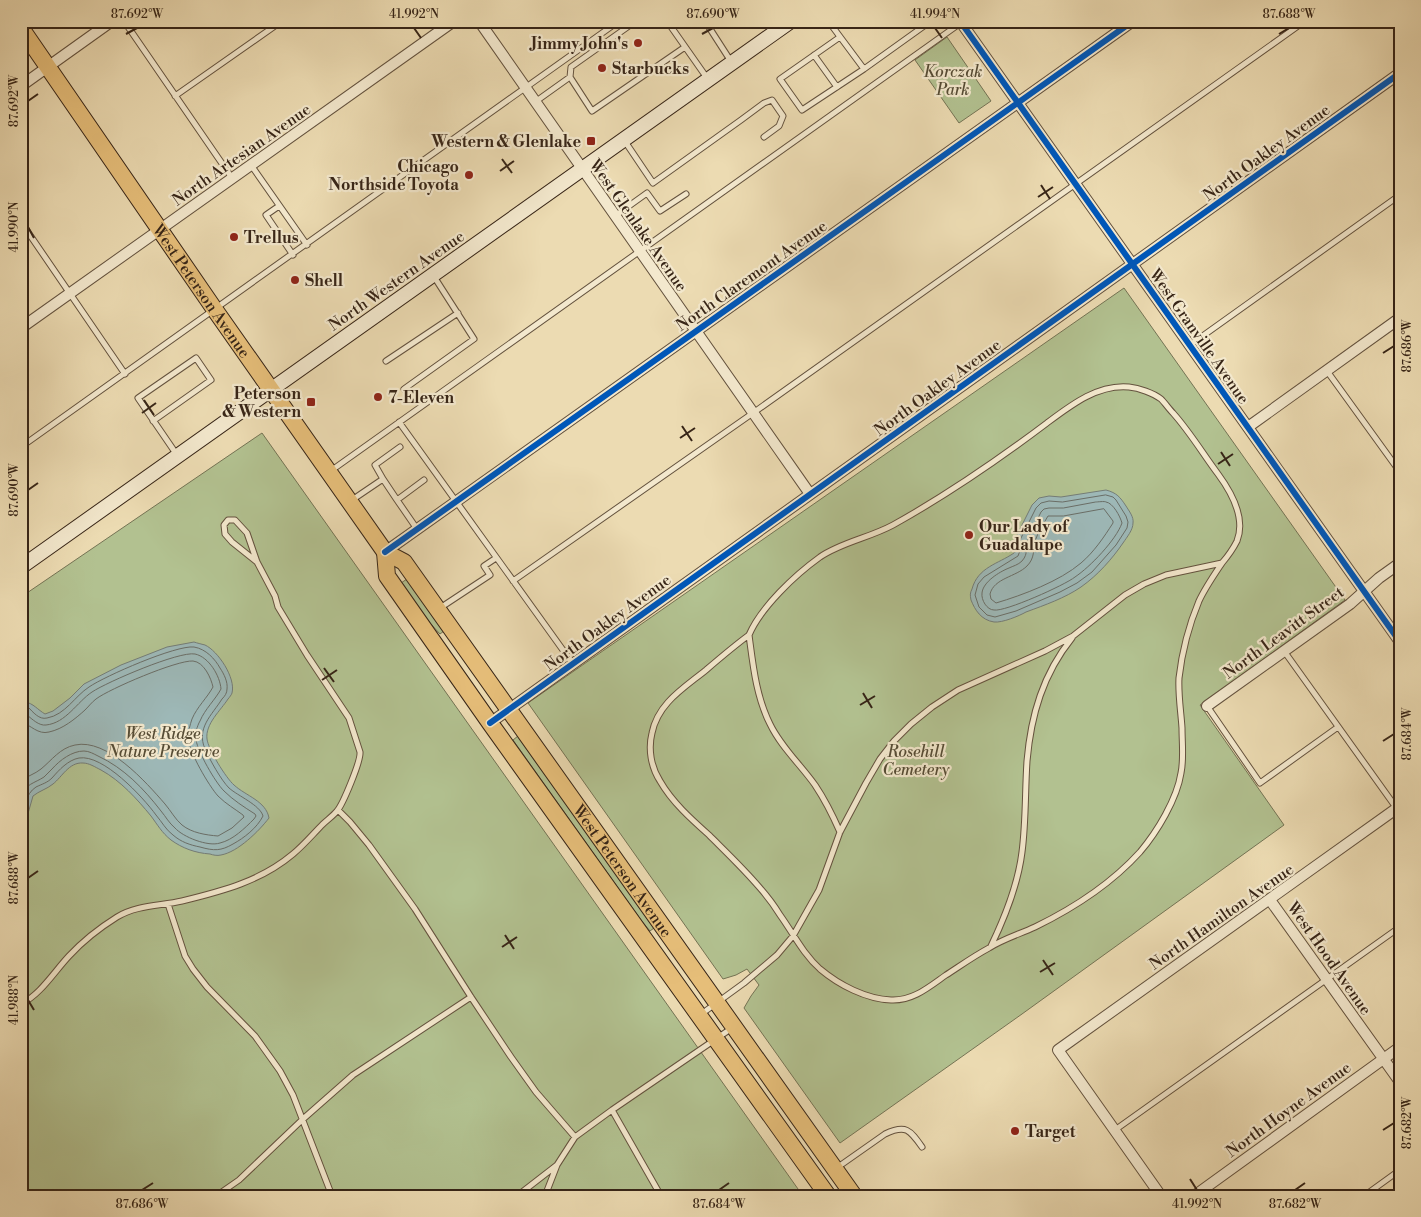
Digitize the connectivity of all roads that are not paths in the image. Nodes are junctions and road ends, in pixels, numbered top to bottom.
1 (112, 21) edge
2 (124, 21) edge
3 (282, 21) edge
4 (454, 21) edge
5 (479, 21) edge
6 (619, 21) edge
7 (636, 21) edge
8 (667, 21) edge
9 (705, 21) edge
10 (791, 21) edge
11 (819, 21) edge
12 (932, 21) edge
13 (1133, 21) edge
14 (1305, 21) edge
15 (961, 22) edge
16 (831, 23) edge
17 (21, 28) edge
18 (840, 37) junction
19 (685, 47) junction
20 (814, 55) junction
21 (732, 63) junction
22 (48, 67) junction
23 (864, 69) junction
24 (1400, 73) edge
25 (570, 77) junction
26 (708, 80) junction
27 (21, 86) edge
28 (837, 87) junction
29 (525, 88) junction
30 (175, 96) junction
31 (535, 102) junction
32 (1018, 103) junction
33 (764, 137) dead end
34 (623, 140) junction
35 (251, 165) junction
36 (582, 169) junction
37 (233, 179) junction
38 (652, 183) junction
39 (1076, 184) junction
40 (647, 193) junction
41 (686, 194) dead end
42 (1400, 195) edge
43 (279, 206) junction
44 (615, 216) junction
45 (21, 222) edge
46 (160, 230) junction
47 (306, 245) junction
48 (640, 251) junction
49 (293, 255) junction
50 (1132, 264) junction
51 (433, 275) junction
52 (70, 294) junction
53 (215, 310) junction
54 (458, 313) junction
55 (1400, 318) edge
56 (21, 328) edge
57 (696, 331) junction
58 (1190, 345) junction
59 (386, 361) dead end
60 (1327, 370) junction
61 (125, 374) junction
62 (404, 389) dead end
63 (270, 390) junction
64 (754, 413) junction
65 (153, 421) junction
66 (399, 422) junction
67 (1248, 427) junction
68 (21, 447) edge
69 (400, 447) dead end
70 (177, 456) junction
71 (1400, 472) edge
72 (329, 473) junction
73 (382, 479) junction
74 (424, 480) dead end
75 (810, 494) junction
76 (397, 500) junction
77 (456, 501) junction
78 (350, 502) junction
79 (417, 529) junction
80 (385, 552) junction
81 (496, 558) junction
82 (257, 562) junction
83 (1222, 563) junction
84 (1400, 563) edge
85 (21, 567) edge
86 (514, 581) junction
87 (1364, 591) junction
88 (438, 610) junction
89 (749, 635) junction
90 (1073, 636) junction
91 (1400, 642) edge
92 (1284, 651) junction
93 (573, 664) junction
94 (1207, 706) joint
95 (509, 710) junction
96 (490, 723) junction
97 (1338, 727) junction
98 (1399, 809) edge
99 (338, 810) junction
100 (840, 832) junction
101 (1270, 900) junction
102 (168, 904) junction
103 (1400, 927) edge
104 (793, 936) junction
105 (990, 946) junction
106 (1327, 980) junction
107 (470, 997) junction
108 (717, 1003) junction
109 (21, 1004) edge
110 (699, 1015) junction
111 (734, 1027) junction
112 (716, 1039) junction
113 (1400, 1047) edge
114 (1383, 1059) junction
115 (1400, 1082) edge
116 (612, 1110) junction
117 (303, 1119) junction
118 (1115, 1130) junction
119 (575, 1137) junction
120 (922, 1147) dead end
121 (557, 1165) junction
122 (835, 1169) junction
123 (1400, 1170) edge
124 (216, 1196) edge
125 (332, 1196) edge
126 (517, 1196) edge
127 (545, 1196) edge
128 (661, 1196) edge
129 (828, 1196) edge
130 (854, 1196) edge
131 (1161, 1196) edge
132 (1194, 1196) edge
133 (1364, 1196) edge

1 - 22 street
2 - 30 lane
3 - 30 lane
4 - 35 street, North Artesian Avenue
5 - 29 street, West Glenlake Avenue
6 - 29 lane
7 - 25 lane
8 - 19 lane
9 - 21 lane
10 - 21 main road, North Western Avenue
11 - 16 lane
12 - 23 lane
13 - 32 street, North Claremont Avenue
14 - 39 lane
15 - 32 street, West Granville Avenue
15 - 48 lane
16 - 18 lane
17 - 22 main road, West Peterson Avenue
18 - 20 lane
18 - 23 lane
19 - 25 lane
19 - 26 lane
20 - 28 lane
20 - 28 lane
21 - 26 main road, North Western Avenue
22 - 27 street
22 - 46 main road, West Peterson Avenue
23 - 28 lane
24 - 50 street, North Oakley Avenue
25 - 31 lane
26 - 34 main road, North Western Avenue
29 - 31 street, West Glenlake Avenue
29 - 47 lane
30 - 37 lane
31 - 36 street, West Glenlake Avenue
32 - 39 street, West Granville Avenue
32 - 57 street, North Claremont Avenue
33 - 38 lane
34 - 36 main road, North Western Avenue
34 - 38 lane
35 - 37 street, North Artesian Avenue
35 - 43 lane
36 - 44 street, West Glenlake Avenue
36 - 51 main road, North Western Avenue
37 - 46 street, North Artesian Avenue
38 - 40 lane
39 - 50 street, West Granville Avenue
39 - 64 lane
40 - 41 lane
40 - 44 lane
42 - 58 lane
43 - 47 lane
43 - 49 lane
44 - 48 street, West Glenlake Avenue
45 - 52 lane
46 - 52 street, North Artesian Avenue
46 - 53 main road, West Peterson Avenue
47 - 49 lane
48 - 57 street, West Glenlake Avenue
48 - 66 lane
49 - 53 lane
50 - 58 street, West Granville Avenue
50 - 75 street, North Oakley Avenue
51 - 54 lane
51 - 63 main road, North Western Avenue
52 - 56 street, North Artesian Avenue
52 - 61 lane
53 - 61 lane
53 - 63 main road, West Peterson Avenue
54 - 59 lane
54 - 62 lane
55 - 60 street
57 - 64 street, West Glenlake Avenue
57 - 77 street, North Claremont Avenue
58 - 67 street, West Granville Avenue
60 - 67 street
60 - 71 lane
61 - 68 lane
63 - 70 main road, North Western Avenue
63 - 72 main road, West Peterson Avenue
64 - 75 street, West Glenlake Avenue
64 - 86 lane
65 - 65 lane
65 - 70 lane
66 - 72 lane
66 - 77 lane
67 - 87 street, West Granville Avenue
69 - 73 lane
70 - 85 main road, North Western Avenue
72 - 78 main road, West Peterson Avenue
73 - 76 lane
73 - 78 lane
74 - 76 lane
75 - 93 street, North Oakley Avenue
76 - 79 lane
77 - 79 street, North Claremont Avenue
77 - 81 lane
78 - 80 main road, West Peterson Avenue
79 - 80 street, North Claremont Avenue
80 - 88 main road, West Peterson Avenue
80 - 96 main road, West Peterson Avenue
81 - 86 lane
81 - 88 lane
82 - 82 lane
82 - 99 lane
83 - 89 lane
83 - 90 lane
83 - 105 lane
84 - 87 street, North Leavitt Street
86 - 93 lane
87 - 91 street, West Granville Avenue
87 - 92 street, North Leavitt Street
88 - 95 main road, West Peterson Avenue
89 - 100 lane
89 - 104 lane
90 - 100 lane
90 - 105 lane
92 - 94 street, North Leavitt Street
92 - 97 lane
93 - 95 street, North Oakley Avenue
94 - 97 lane
95 - 96 street, North Oakley Avenue
95 - 108 main road, West Peterson Avenue
96 - 110 main road, West Peterson Avenue
97 - 98 lane
98 - 101 street, North Hamilton Avenue
99 - 102 lane
99 - 107 lane
100 - 104 lane
101 - 106 street, West Hood Avenue
101 - 118 street, North Hamilton Avenue
102 - 109 lane
102 - 117 lane
103 - 106 lane
104 - 105 lane
104 - 108 lane
106 - 114 street, West Hood Avenue
106 - 118 lane
107 - 117 lane
107 - 119 lane
108 - 110 lane
108 - 111 main road, West Peterson Avenue
110 - 112 main road, West Peterson Avenue
111 - 112 lane
111 - 122 main road, West Peterson Avenue
112 - 116 lane
112 - 129 main road, West Peterson Avenue
113 - 114 street, North Hoyne Avenue
114 - 115 street, West Hood Avenue
114 - 132 street, North Hoyne Avenue
116 - 119 lane
116 - 128 lane
117 - 124 lane
117 - 125 lane
118 - 131 street
119 - 121 lane
120 - 122 lane
121 - 126 lane
121 - 127 lane
122 - 130 main road, West Peterson Avenue
123 - 133 lane

